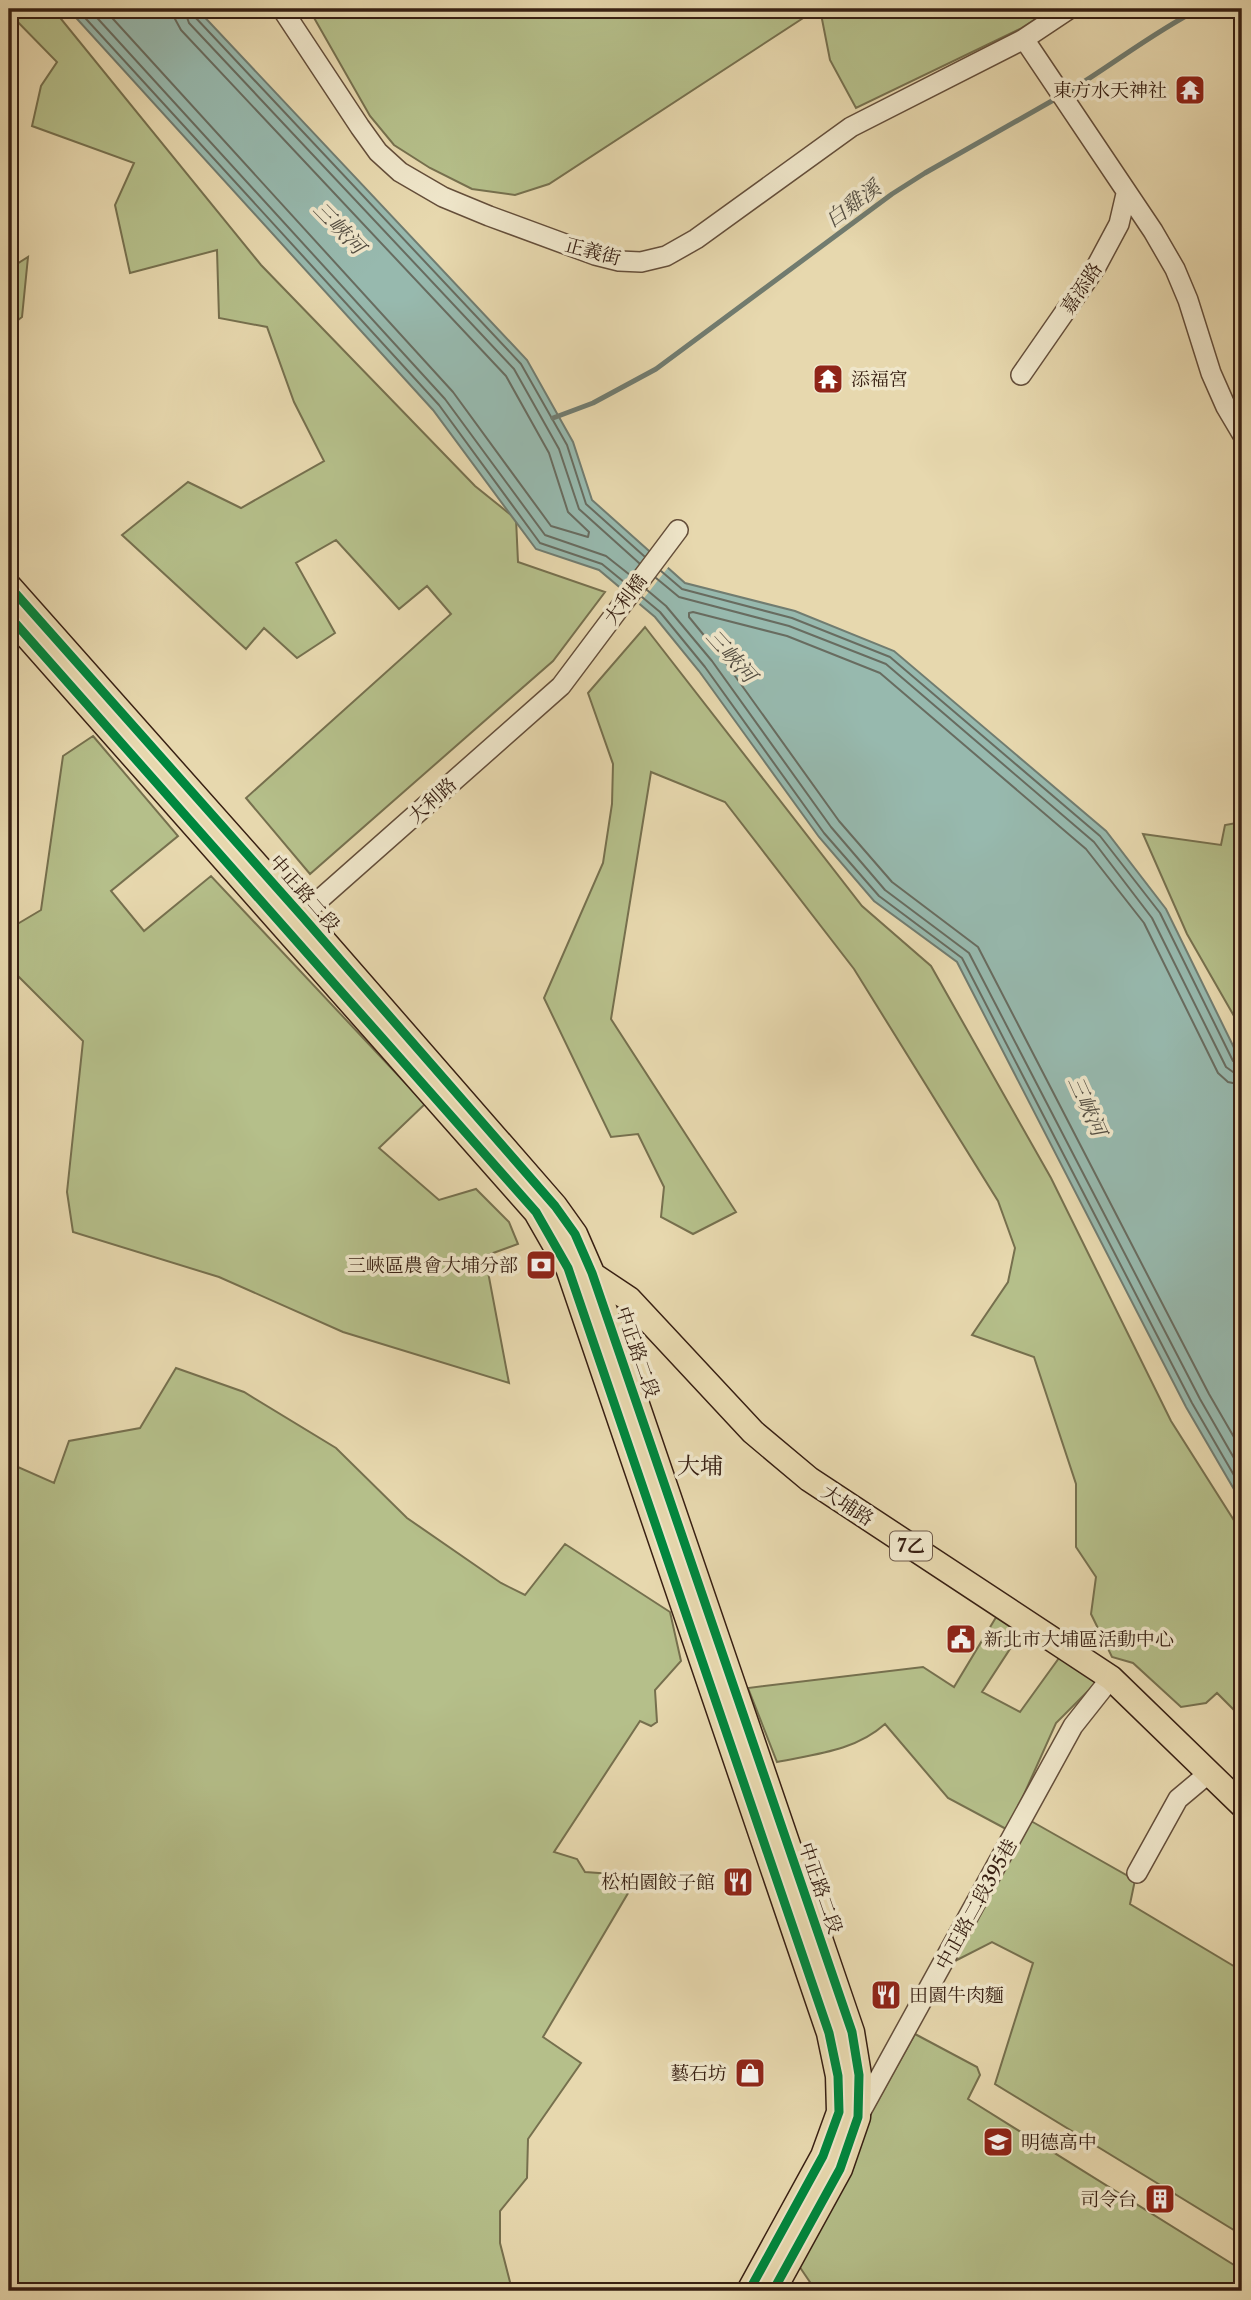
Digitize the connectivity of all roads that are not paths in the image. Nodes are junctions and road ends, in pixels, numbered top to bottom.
1 (282, 9) edge
2 (1069, 9) edge
3 (1024, 39) junction
4 (1126, 194) junction
5 (1021, 375) dead end
6 (1242, 434) edge
7 (678, 530) dead end
8 (9, 586) edge
9 (9, 616) edge
10 (572, 668) joint
11 (294, 922) junction
12 (568, 1268) junction
13 (592, 1273) junction
14 (1111, 1678) junction
15 (1209, 1773) junction
16 (1242, 1805) edge
17 (1137, 1873) dead end
18 (849, 2115) junction
19 (762, 2289) edge

1 - 3 street, 正義街
2 - 3 street, 正義街
3 - 4 street
4 - 5 street, 嘉添路
4 - 6 street
7 - 10 street, 大利橋
8 - 11 main road, 中正路二段
9 - 11 main road, 中正路二段
10 - 11 street, 大利路
11 - 12 main road, 中正路二段
11 - 13 main road, 中正路二段
12 - 13 main road, 大埔路 / 7乙
12 - 18 main road, 中正路二段
13 - 14 main road, 大埔路 / 7乙
13 - 18 main road, 中正路二段
14 - 15 main road, 大埔路 / 7乙
14 - 18 street, 中正路二段395巷
15 - 16 main road, 大埔路 / 7乙
15 - 17 street
18 - 19 main road, 中正路二段

